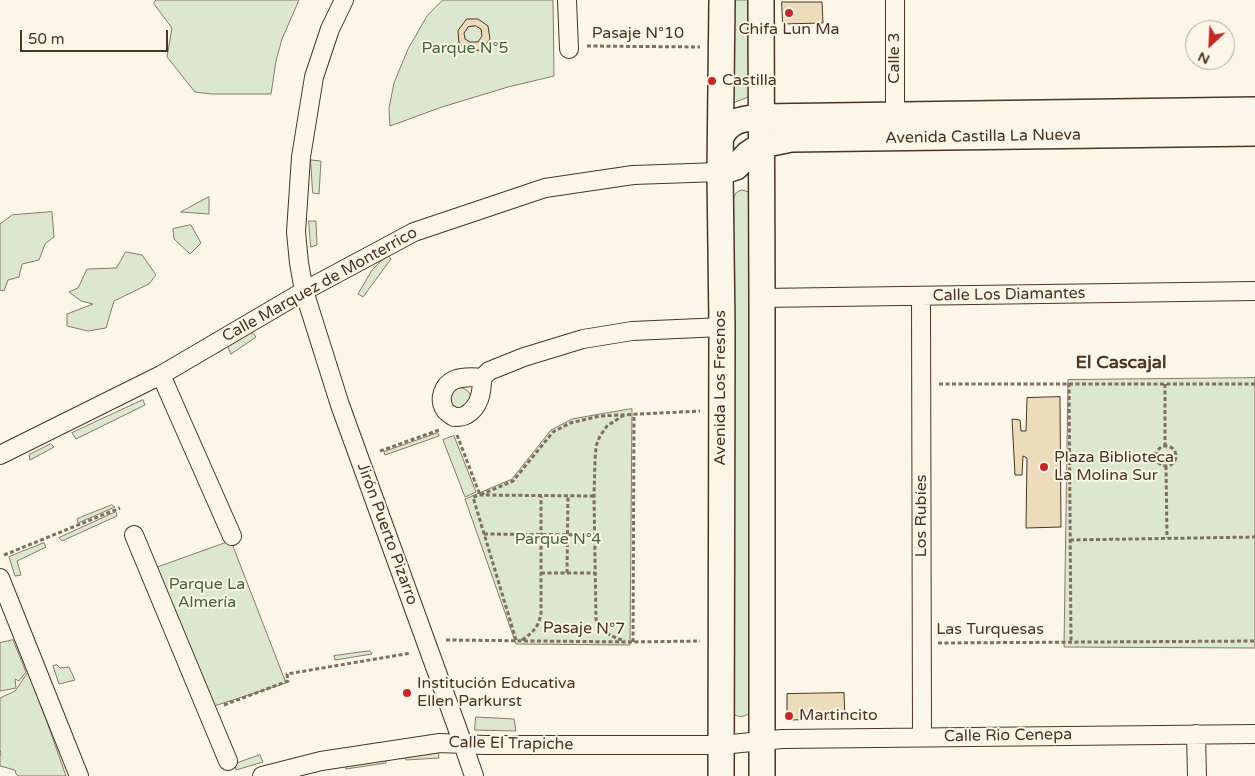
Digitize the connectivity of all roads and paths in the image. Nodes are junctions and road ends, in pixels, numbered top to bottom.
1 (344, 0) edge
2 (567, 0) edge
3 (722, 0) edge
4 (761, 0) edge
5 (895, 0) edge
6 (577, 47) joint
7 (701, 47) dead end
8 (1255, 110) edge
9 (761, 116) junction
10 (895, 116) junction
11 (1255, 133) edge
12 (721, 137) junction
13 (762, 145) junction
14 (720, 172) junction
15 (304, 291) junction
16 (1255, 291) edge
17 (921, 296) junction
18 (762, 298) junction
19 (722, 327) junction
20 (161, 375) junction
21 (482, 378) dead end
22 (1069, 383) junction
23 (921, 384) junction
24 (1165, 384) junction
25 (1255, 384) edge
26 (721, 410) junction
27 (634, 414) junction
28 (625, 415) junction
29 (447, 427) dead end
30 (455, 430) dead end
31 (1166, 446) junction
32 (380, 451) dead end
33 (0, 455) edge
34 (1166, 466) junction
35 (480, 495) junction
36 (541, 496) junction
37 (568, 496) junction
38 (594, 496) junction
39 (120, 508) dead end
40 (484, 534) junction
41 (134, 535) dead end
42 (541, 535) junction
43 (568, 535) junction
44 (595, 535) junction
45 (232, 536) dead end
46 (1255, 537) edge
47 (1167, 538) junction
48 (1070, 540) junction
49 (4, 555) dead end
50 (541, 573) junction
51 (567, 573) junction
52 (595, 573) junction
53 (0, 578) edge
54 (446, 640) dead end
55 (516, 640) junction
56 (521, 641) junction
57 (721, 641) junction
58 (1255, 641) edge
59 (628, 642) junction
60 (633, 642) junction
61 (922, 643) junction
62 (1071, 643) junction
63 (412, 652) dead end
64 (220, 707) dead end
65 (1196, 734) junction
66 (1255, 734) edge
67 (922, 737) junction
68 (762, 740) junction
69 (463, 744) junction
70 (721, 745) junction
71 (228, 761) dead end
72 (80, 776) edge
73 (262, 776) edge
74 (474, 776) edge
75 (721, 776) edge
76 (762, 776) edge
77 (1197, 776) edge

1 - 15 street, Jirón Puerto Pizarro
2 - 6 street
3 - 12 main road, Avenida Los Fresnos
4 - 9 main road
5 - 10 street, Calle 3
6 - 7 path, Pasaje N°10
8 - 10 main road, Avenida Castilla La Nueva
9 - 10 main road, Avenida Castilla La Nueva
9 - 12 main road, Avenida Castilla La Nueva
9 - 13 main road
11 - 13 main road, Avenida Castilla La Nueva
12 - 14 main road, Avenida Los Fresnos
13 - 14 main road, Avenida Castilla La Nueva
13 - 18 main road
14 - 15 street, Calle Marquez de Monterrico
14 - 19 main road, Avenida Los Fresnos
15 - 20 street, Calle Marquez de Monterrico
15 - 69 street, Jirón Puerto Pizarro
16 - 17 street, Calle Los Diamantes
17 - 18 street, Calle Los Diamantes
17 - 23 street, Los Rubíes
18 - 68 main road
19 - 21 street
19 - 26 main road, Avenida Los Fresnos
20 - 33 street, Calle Marquez de Monterrico
20 - 45 street
22 - 23 path
22 - 24 path
22 - 48 path
23 - 61 street, Los Rubíes
24 - 25 path
24 - 31 path
26 - 27 path
26 - 57 main road, Avenida Los Fresnos
27 - 28 path
27 - 60 path
28 - 35 path
28 - 38 path
29 - 32 path
30 - 35 path
31 - 34 path
31 - 34 path
34 - 47 path
35 - 36 path
35 - 40 path
36 - 37 path
36 - 42 path
37 - 38 path
37 - 43 path
38 - 44 path
39 - 49 path
40 - 42 path
40 - 55 path
41 - 71 street
42 - 43 path
42 - 50 path
43 - 44 path
43 - 51 path
44 - 52 path
46 - 47 path
47 - 48 path
48 - 62 path
50 - 51 path
50 - 56 path
51 - 52 path
52 - 59 path
53 - 72 street
54 - 55 path, Pasaje N°7
55 - 56 path, Pasaje N°7
56 - 59 path, Pasaje N°7
57 - 60 path, Pasaje N°7
57 - 70 main road, Avenida Los Fresnos
58 - 62 path, Las Turquesas
59 - 60 path, Pasaje N°7
61 - 62 path, Las Turquesas
61 - 67 street, Los Rubíes
63 - 64 path
65 - 66 street, Calle Rio Cenepa
65 - 67 street, Calle Rio Cenepa
65 - 77 street
67 - 68 street, Calle Rio Cenepa
68 - 70 street, Calle El Trapiche
68 - 76 main road
69 - 70 street, Calle El Trapiche
69 - 73 street, Calle El Trapiche
69 - 74 street, Jirón Puerto Pizarro
70 - 75 main road, Avenida Los Fresnos

